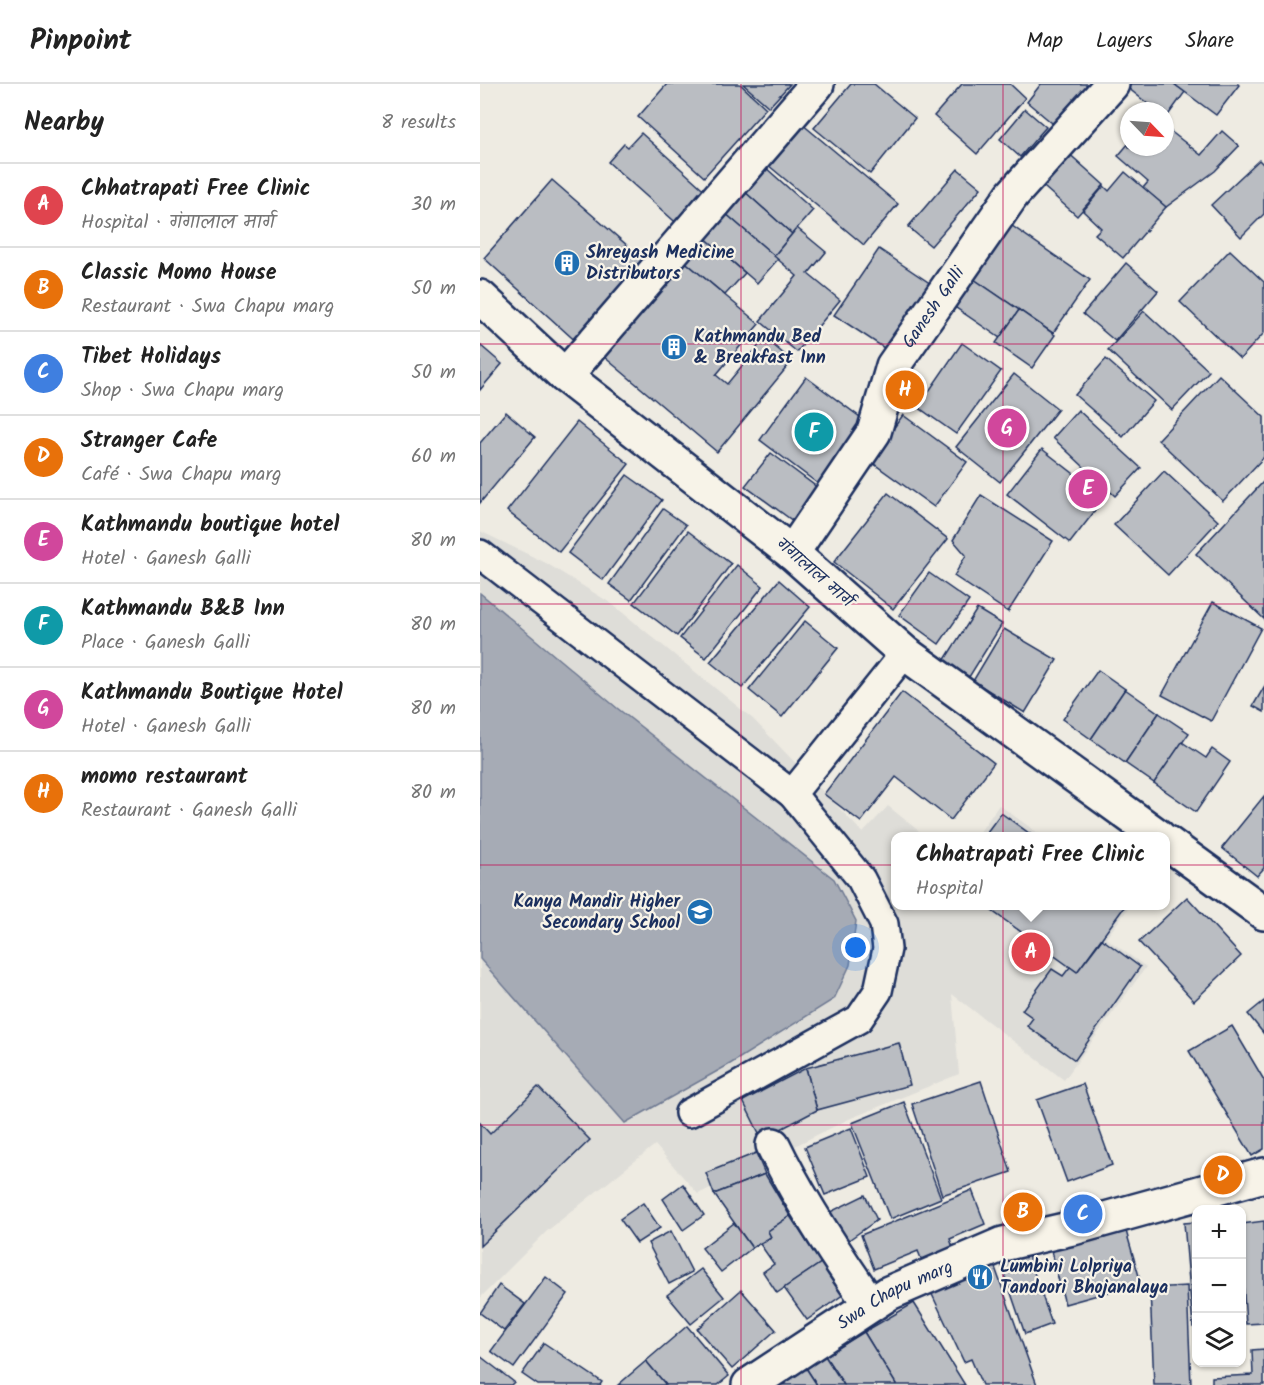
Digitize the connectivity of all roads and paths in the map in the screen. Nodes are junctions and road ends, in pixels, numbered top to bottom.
1 (817, 84) edge
2 (1112, 84) edge
3 (480, 297) edge
4 (565, 375) junction
5 (792, 552) junction
6 (480, 554) edge
7 (905, 653) junction
8 (792, 794) junction
9 (1151, 832) edge
10 (1170, 845) edge
11 (1264, 913) edge
12 (688, 1113) dead end
13 (774, 1145) dead end
14 (1264, 1175) edge
15 (870, 1304) junction
16 (749, 1385) edge

1 - 4 street
2 - 5 street, Ganesh Galli
3 - 4 street, गंगालाल मार्ग
4 - 5 street, गंगालाल मार्ग
5 - 7 street, गंगालाल मार्ग
6 - 8 lane
7 - 8 lane
7 - 9 street, गंगालाल मार्ग
8 - 12 lane
10 - 11 street
13 - 15 street
14 - 15 street, Swa Chapu marg
15 - 16 street, Swa Chapu marg

